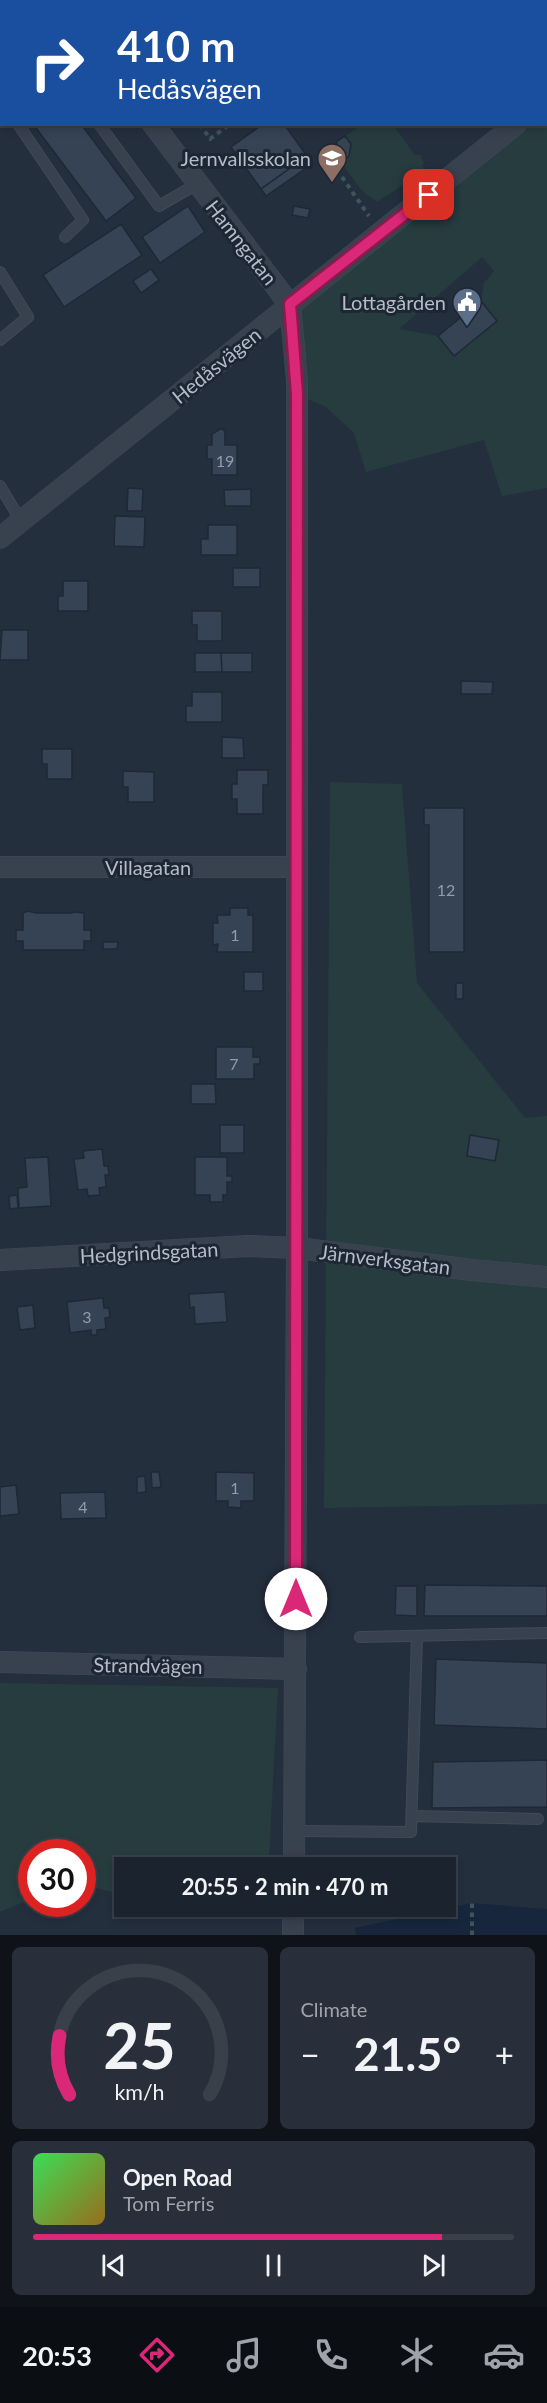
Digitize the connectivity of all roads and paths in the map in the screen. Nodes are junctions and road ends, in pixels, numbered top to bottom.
1 (19, 126) edge
2 (100, 126) edge
3 (154, 126) edge
4 (201, 126) edge
5 (227, 126) edge
6 (513, 126) edge
7 (342, 177) dead end
8 (197, 183) junction
9 (375, 224) dead end
10 (65, 237) dead end
11 (0, 272) edge
12 (290, 304) junction
13 (0, 340) edge
14 (0, 486) edge
15 (21, 521) junction
16 (0, 538) edge
17 (0, 867) edge
18 (296, 867) junction
19 (297, 1248) junction
20 (0, 1260) edge
21 (547, 1277) edge
22 (547, 1633) edge
23 (360, 1636) dead end
24 (417, 1636) junction
25 (0, 1662) edge
26 (296, 1669) junction
27 (412, 1816) junction
28 (538, 1819) dead end
29 (294, 1831) junction
30 (294, 1857) edge
31 (472, 1903) dead end
32 (293, 1917) edge
33 (293, 1935) edge
34 (472, 1935) edge

1 - 10 lane
2 - 8 lane
3 - 8 street, Hamngatan
4 - 5 path
6 - 12 street, Hedåsvägen
7 - 9 path
8 - 12 street, Hamngatan
11 - 13 lane
12 - 15 street, Hedåsvägen
12 - 18 street, Hamngatan
14 - 15 lane
15 - 16 street, Hedåsvägen
17 - 18 street, Villagatan
18 - 19 street, Hamngatan
19 - 20 street, Hedgrindsgatan
19 - 21 street, Järnverksgatan
19 - 26 street, Hamngatan
22 - 24 lane
23 - 24 lane
24 - 27 lane
25 - 26 street, Strandvägen
26 - 29 street, Hamngatan
27 - 28 lane
27 - 29 lane
29 - 30 street, Hamngatan
31 - 34 path
32 - 33 street

